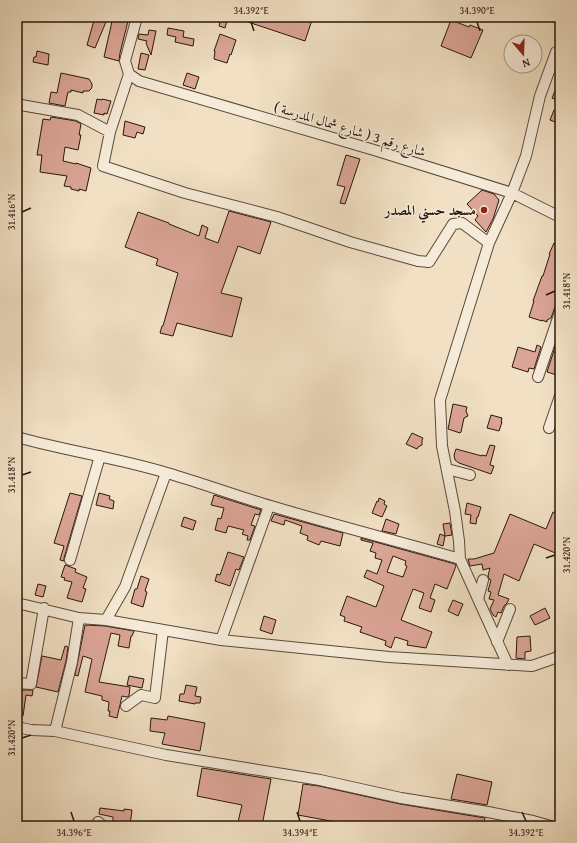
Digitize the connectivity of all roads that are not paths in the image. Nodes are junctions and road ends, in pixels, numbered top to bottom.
1 (137, 17) edge
2 (560, 53) edge
3 (129, 74) junction
4 (17, 102) edge
5 (110, 132) junction
6 (512, 192) junction
7 (560, 217) edge
8 (489, 243) junction
9 (560, 312) edge
10 (538, 377) dead end
11 (560, 396) edge
12 (549, 428) dead end
13 (17, 437) edge
14 (100, 456) junction
15 (447, 469) junction
16 (166, 473) junction
17 (470, 474) dead end
18 (269, 506) junction
19 (460, 559) junction
20 (70, 560) dead end
21 (483, 580) dead end
22 (478, 599) junction
23 (17, 603) edge
24 (44, 608) junction
25 (510, 609) dead end
26 (79, 618) junction
27 (106, 620) junction
28 (163, 630) junction
29 (222, 640) junction
30 (497, 642) junction
31 (560, 655) edge
32 (508, 665) junction
33 (17, 683) edge
34 (126, 706) dead end
35 (17, 727) edge
36 (55, 731) junction
37 (551, 826) edge

1 - 3 street
2 - 6 street
3 - 5 street
3 - 6 street, شارع رقم 3 ( شارع شمال المدرسة )
4 - 5 street
5 - 8 street
6 - 7 street, شارع رقم 3 ( شارع شمال المدرسة )
6 - 8 street
8 - 15 street
9 - 10 street
11 - 12 street
13 - 14 street
14 - 16 street
14 - 20 street
15 - 17 street
15 - 19 street
16 - 18 street
16 - 27 street
18 - 19 street
18 - 29 street
19 - 22 street
21 - 22 street
22 - 30 street
23 - 24 street
24 - 26 street
24 - 33 street
25 - 30 street
26 - 27 street
26 - 36 street
27 - 28 street
28 - 29 street
28 - 34 street
29 - 32 street
30 - 32 street
31 - 32 street
35 - 36 street
36 - 37 street

